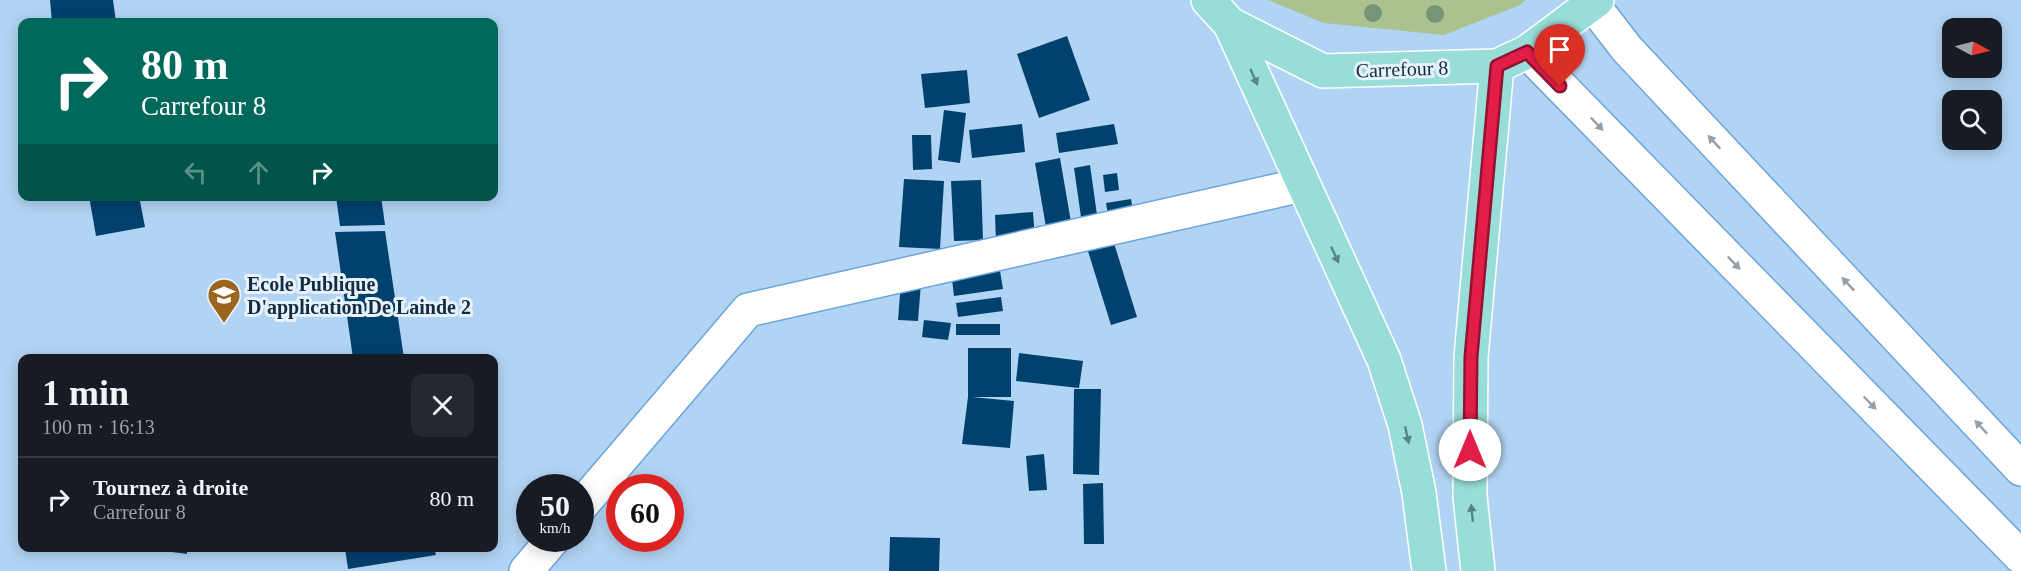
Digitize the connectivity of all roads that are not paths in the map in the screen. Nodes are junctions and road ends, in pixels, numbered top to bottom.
1 (1208, 0) edge
2 (1595, 3) edge
3 (1230, 24) junction
4 (1527, 52) junction
5 (1497, 66) junction
6 (1302, 185) junction
7 (2021, 469) edge
8 (594, 491) edge
9 (542, 552) edge
10 (2021, 557) edge
11 (526, 571) edge
12 (1429, 571) edge
13 (1478, 571) edge

1 - 3 main road, Carrefour 8
2 - 4 main road, Carrefour 8
7 -> 2 street
3 - 5 main road, Carrefour 8
3 -> 6 main road
4 - 5 main road, Carrefour 8
4 -> 10 street
13 -> 5 main road
6 - 8 street
6 -> 12 main road
9 - 11 street

